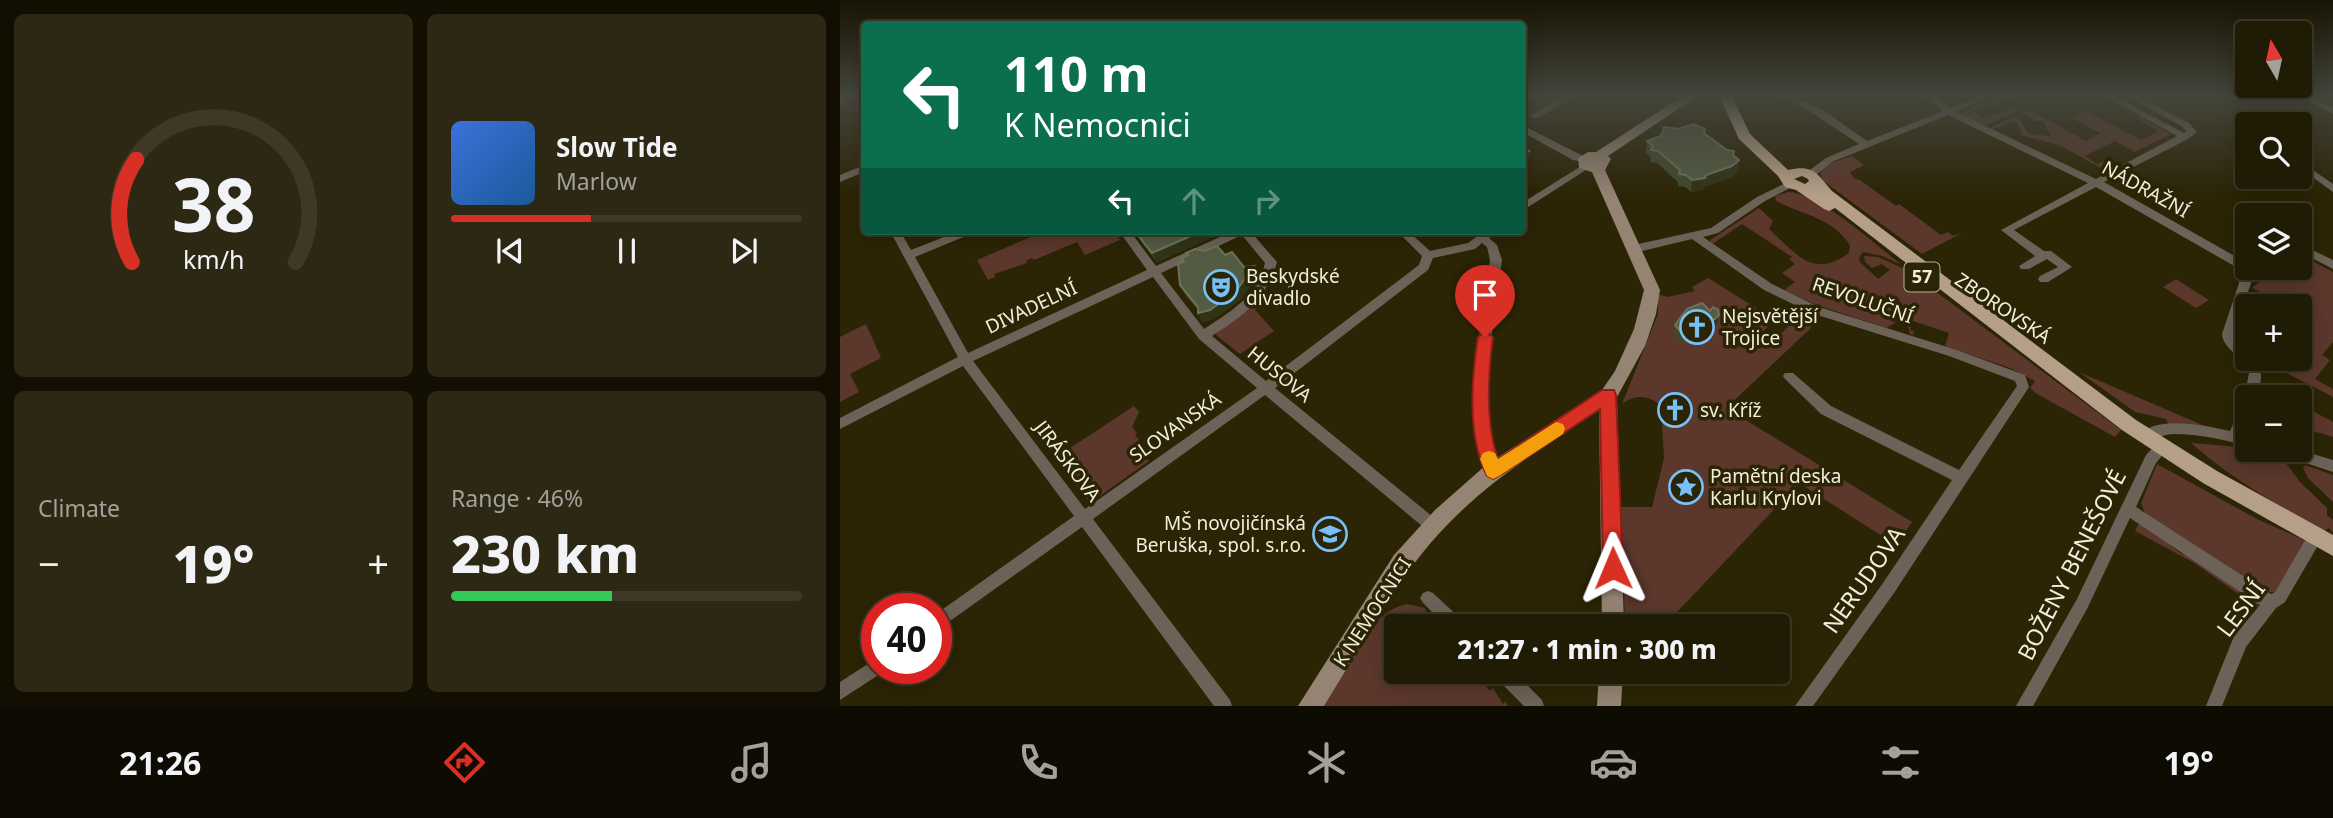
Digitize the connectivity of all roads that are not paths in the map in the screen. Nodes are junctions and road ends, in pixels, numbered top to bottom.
1 (1526, 130) edge
2 (1636, 130) edge
3 (1741, 130) edge
4 (1752, 130) edge
5 (1844, 130) edge
6 (1903, 130) edge
7 (1985, 130) edge
8 (2172, 130) edge
9 (2191, 130) edge
10 (2185, 137) junction
11 (1867, 145) junction
12 (1591, 163) junction
13 (861, 173) edge
14 (2312, 173) edge
15 (840, 179) edge
16 (1801, 180) junction
17 (2097, 183) junction
18 (2333, 189) edge
19 (1526, 205) edge
20 (897, 235) edge
21 (960, 235) edge
22 (1127, 235) edge
23 (1234, 235) edge
24 (1247, 235) edge
25 (1406, 235) edge
26 (1485, 235) edge
27 (1486, 235) edge
28 (1696, 237) junction
29 (1634, 249) junction
30 (2312, 254) edge
31 (909, 255) junction
32 (1428, 255) junction
33 (2043, 256) junction
34 (2235, 260) edge
35 (2333, 265) edge
36 (2025, 266) dead end
37 (1153, 272) junction
38 (2044, 279) dead end
39 (2235, 315) edge
40 (1203, 336) junction
41 (2235, 346) edge
42 (965, 359) junction
43 (1789, 376) dead end
44 (1267, 387) junction
45 (2023, 387) joint
46 (1608, 395) junction
47 (840, 424) edge
48 (2235, 437) edge
49 (2154, 442) junction
50 (2312, 459) edge
51 (2333, 466) edge
52 (1493, 471) junction
53 (1959, 477) junction
54 (2129, 510) junction
55 (1084, 517) junction
56 (1433, 526) junction
57 (2312, 542) dead end
58 (2333, 546) edge
59 (1428, 598) dead end
60 (2271, 603) junction
61 (952, 612) edge
62 (1445, 614) edge
63 (1613, 614) edge
64 (861, 677) edge
65 (1514, 684) edge
66 (1610, 684) edge
67 (840, 692) edge
68 (1224, 706) edge
69 (1310, 706) edge
70 (1536, 706) edge
71 (1609, 706) edge
72 (1803, 706) edge
73 (2024, 706) edge
74 (2214, 706) edge

1 - 12 street
2 - 12 street
3 - 16 main road, ZBOROVSKÁ / 57
4 - 16 main road, ZBOROVSKÁ / 57
5 - 11 street
6 - 11 street
7 - 17 street, NÁDRAŽNÍ
8 - 10 street
9 - 10 street
10 - 17 street
11 - 16 street
12 - 19 street
12 - 29 street, K NEMOCNICI
13 - 15 street
14 - 18 street
16 - 28 street
16 - 49 main road, ZBOROVSKÁ / 57
17 - 33 street
17 - 34 street, NÁDRAŽNÍ
20 - 31 street, JIRÁSKOVA
21 - 31 street
22 - 37 street, HUSOVA
23 - 37 street, DIVADELNÍ
24 - 40 street, DIVADELNÍ
25 - 32 street
26 - 32 street
27 - 52 street
28 - 29 street
28 - 45 street, REVOLUČNÍ
29 - 46 street, K NEMOCNICI
30 - 35 street
31 - 42 street, JIRÁSKOVA
32 - 44 street, SLOVANSKÁ
33 - 36 street
33 - 38 street
37 - 40 street, HUSOVA
37 - 42 street, DIVADELNÍ
39 - 41 street, NÁDRAŽNÍ
40 - 44 street, HUSOVA
42 - 47 street, DIVADELNÍ
42 - 55 street, JIRÁSKOVA
43 - 53 street
44 - 55 street, SLOVANSKÁ
44 - 56 street, HUSOVA
45 - 53 street, NERUDOVA
46 - 52 street, K NEMOCNICI
46 - 63 street
48 - 49 street
49 - 54 street, BOŽENY BENEŠOVÉ
49 - 58 main road, 57
50 - 51 street
52 - 56 street, K NEMOCNICI
53 - 72 street, NERUDOVA
54 - 60 street
54 - 73 street, BOŽENY BENEŠOVÉ
55 - 61 street, SLOVANSKÁ
55 - 68 street, JIRÁSKOVA
56 - 69 street, K NEMOCNICI
57 - 60 street, LESNÍ
59 - 62 street
60 - 74 street, LESNÍ
64 - 67 street
65 - 70 street
66 - 71 street

